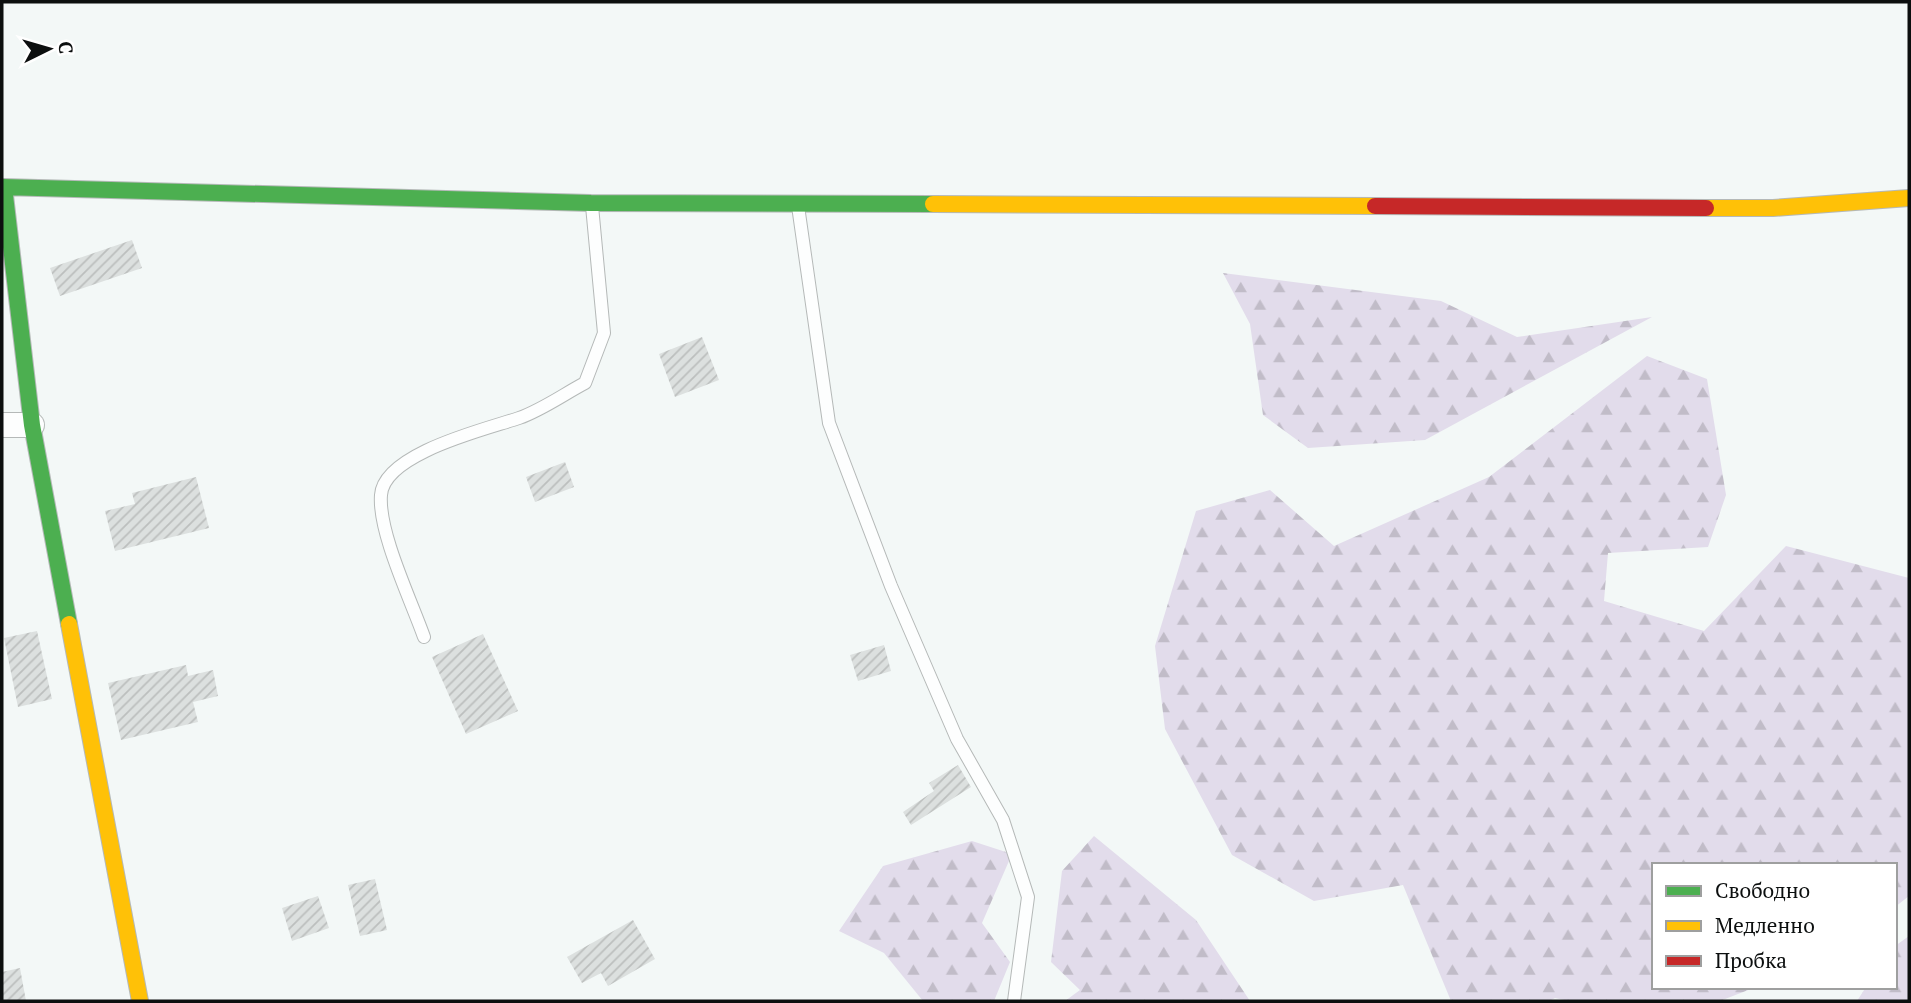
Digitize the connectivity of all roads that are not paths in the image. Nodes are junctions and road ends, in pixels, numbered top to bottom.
1 (3, 187) edge
2 (1909, 198) edge
3 (591, 203) junction
4 (798, 204) junction
5 (2, 425) edge
6 (32, 425) junction
7 (424, 637) dead end
8 (139, 1001) edge
9 (1014, 1001) edge

1 - 3 street
1 - 6 street
2 - 4 street
3 - 4 street
3 - 7 lane
4 - 9 lane
5 - 6 street
6 - 8 street

